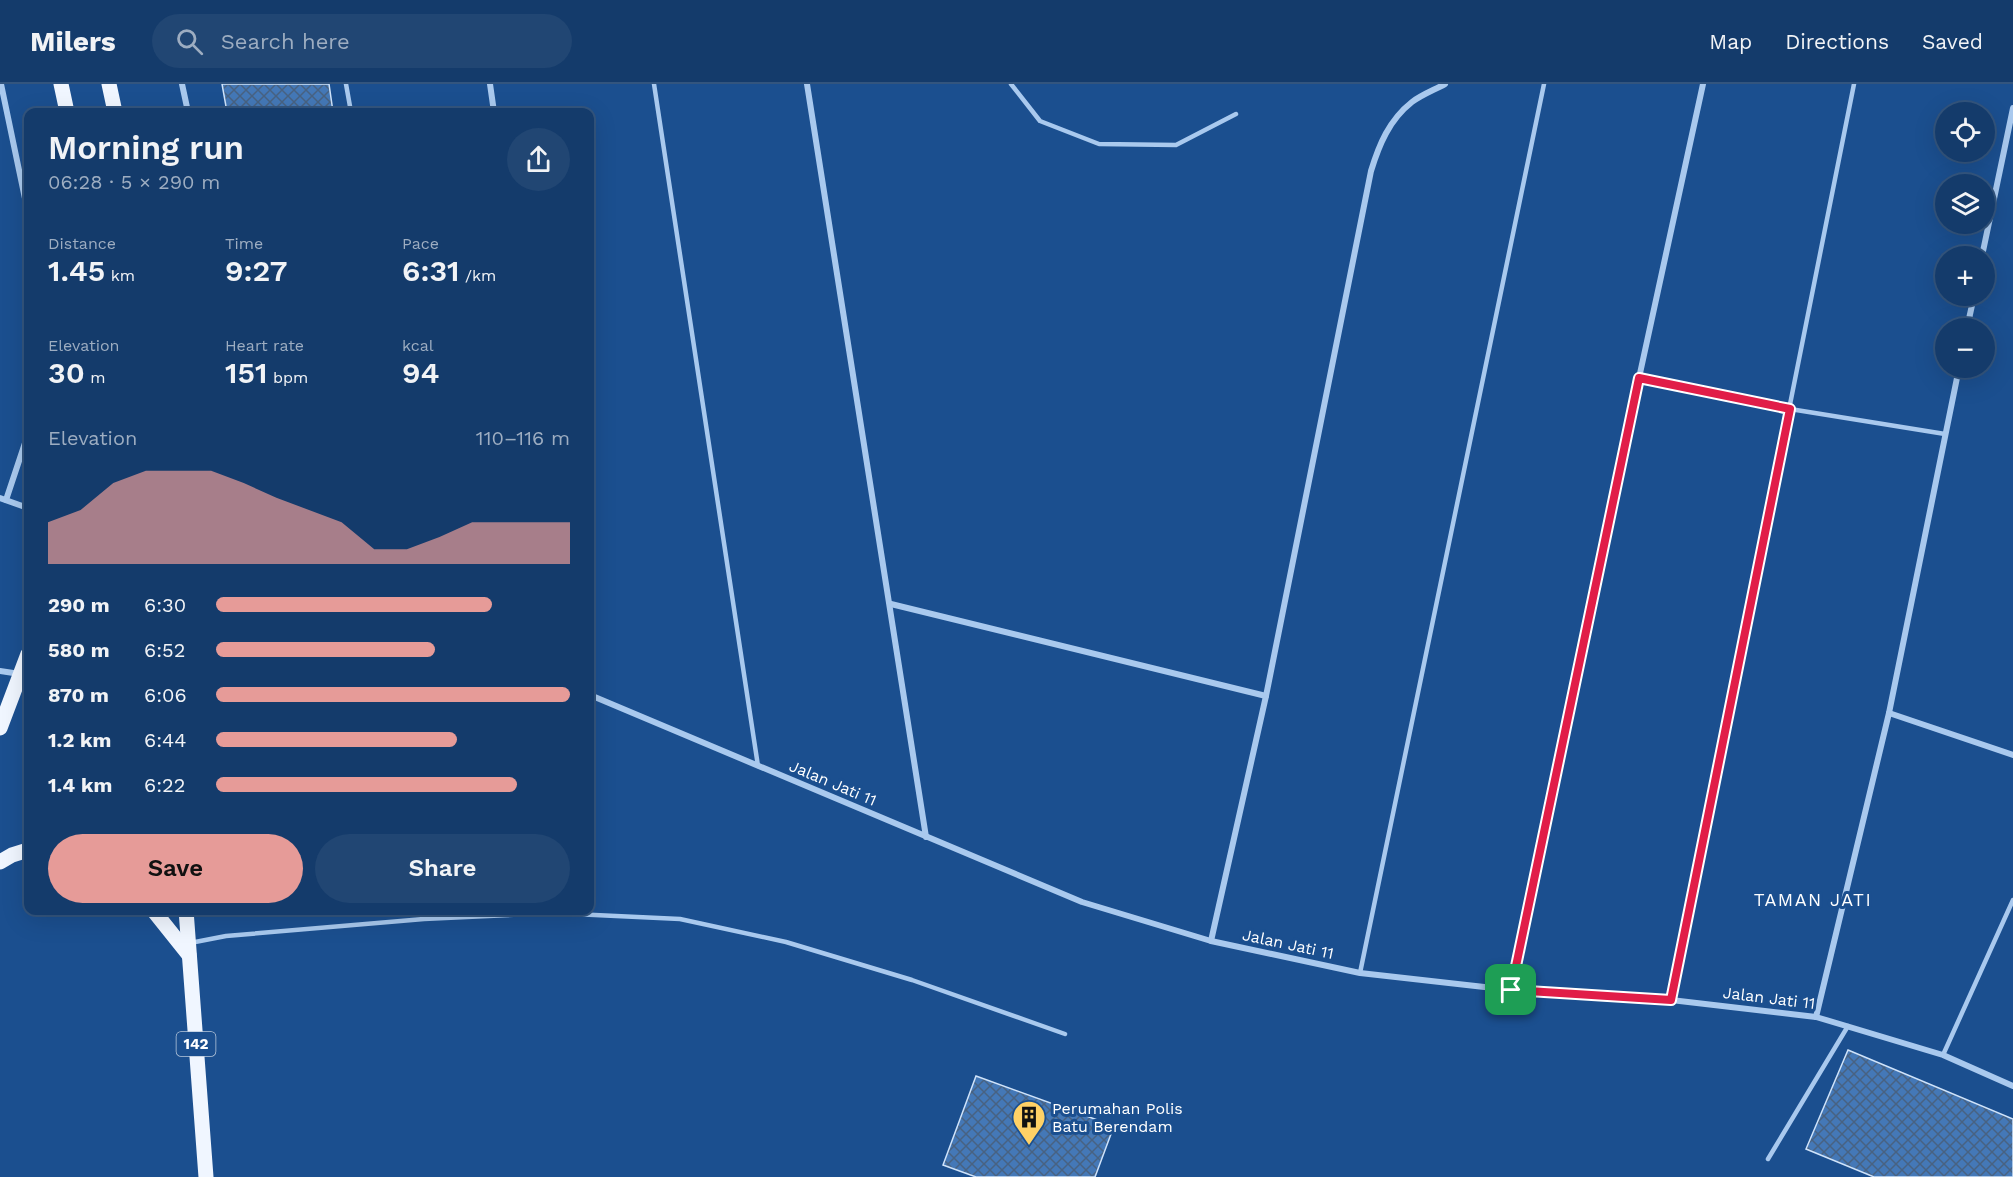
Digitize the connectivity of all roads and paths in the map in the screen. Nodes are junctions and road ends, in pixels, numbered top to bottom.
1 (1, 84) edge
2 (61, 84) edge
3 (109, 84) edge
4 (182, 84) edge
5 (346, 84) edge
6 (490, 84) edge
7 (654, 84) edge
8 (807, 84) edge
9 (1011, 84) edge
10 (1445, 84) edge
11 (1544, 84) edge
12 (1703, 84) edge
13 (1854, 84) edge
14 (67, 108) edge
15 (114, 108) edge
16 (187, 108) edge
17 (350, 108) edge
18 (493, 108) edge
19 (2013, 108) edge
20 (1236, 114) dead end
21 (24, 194) edge
22 (1984, 246) edge
23 (1639, 378) junction
24 (1957, 378) edge
25 (1790, 409) junction
26 (1945, 434) junction
27 (24, 445) edge
28 (3, 499) edge
29 (24, 507) edge
30 (891, 604) junction
31 (24, 665) edge
32 (0, 671) edge
33 (21, 674) junction
34 (1266, 696) junction
35 (594, 697) edge
36 (1889, 712) junction
37 (0, 728) edge
38 (2013, 755) edge
39 (758, 766) junction
40 (926, 837) junction
41 (24, 851) edge
42 (0, 862) edge
43 (2013, 900) edge
44 (157, 915) edge
45 (186, 915) edge
46 (509, 915) edge
47 (594, 915) edge
48 (1211, 941) junction
49 (188, 949) junction
50 (1360, 973) junction
51 (1511, 990) junction
52 (1671, 1000) junction
53 (1816, 1017) junction
54 (1848, 1026) junction
55 (1065, 1034) dead end
56 (1943, 1055) junction
57 (2013, 1086) edge
58 (1768, 1159) dead end
59 (206, 1177) edge

1 - 21 street
2 - 14 main road
3 - 15 main road
4 - 16 street
5 - 17 lane
6 - 18 street
7 - 39 lane
8 - 30 street
9 - 20 lane
10 - 34 street
11 - 50 lane
12 - 23 street
13 - 25 lane
19 - 22 street
23 - 25 lane
23 - 51 street
24 - 26 street
25 - 26 lane
25 - 52 lane
26 - 36 street
27 - 28 street
28 - 29 street
30 - 34 street
30 - 40 street
31 - 33 main road
32 - 33 street
33 - 37 main road
34 - 48 street
35 - 39 street, Jalan Jati 11
36 - 38 street
36 - 53 street
39 - 40 street, Jalan Jati 11
40 - 48 street, Jalan Jati 11
41 - 42 main road
43 - 56 lane
44 - 49 main road
45 - 49 main road, 142
46 - 49 lane
47 - 55 lane
48 - 50 street, Jalan Jati 11
49 - 59 main road, 142
50 - 51 street, Jalan Jati 11
51 - 52 street, Jalan Jati 11
52 - 53 street, Jalan Jati 11
53 - 54 street, Jalan Jati 11
54 - 56 street, Jalan Jati 11
54 - 58 lane
56 - 57 street, Jalan Jati 11

